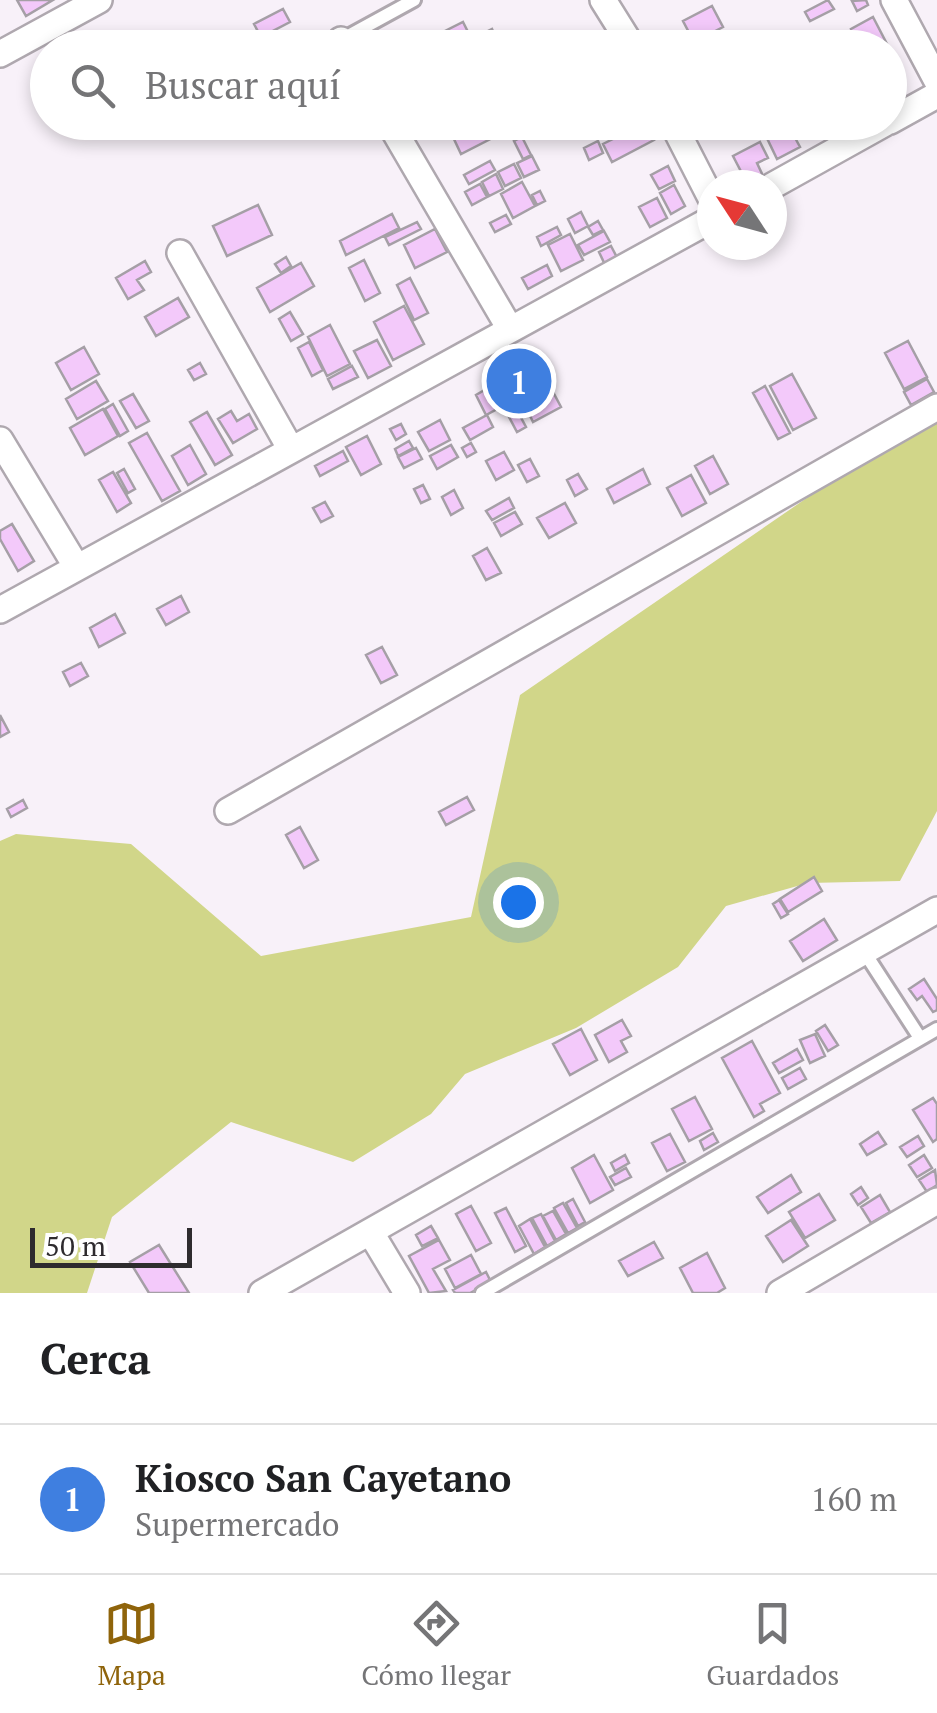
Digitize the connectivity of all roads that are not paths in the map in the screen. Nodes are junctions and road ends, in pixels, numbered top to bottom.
1 (99, 0) edge
2 (414, 0) edge
3 (603, 0) edge
4 (894, 0) edge
5 (44, 30) edge
6 (366, 30) edge
7 (622, 30) edge
8 (30, 38) edge
9 (0, 54) edge
10 (937, 81) edge
11 (937, 95) edge
12 (907, 112) edge
13 (400, 140) edge
14 (681, 140) edge
15 (855, 140) edge
16 (697, 171) edge
17 (787, 178) edge
18 (697, 227) edge
19 (180, 253) dead end
20 (510, 328) junction
21 (937, 407) edge
22 (0, 440) edge
23 (290, 448) junction
24 (76, 566) junction
25 (0, 610) edge
26 (228, 811) dead end
27 (937, 910) edge
28 (863, 950) junction
29 (937, 1028) edge
30 (920, 1038) junction
31 (937, 1200) edge
32 (371, 1233) junction
33 (262, 1293) edge
34 (407, 1293) edge
35 (482, 1293) edge
36 (780, 1293) edge

1 - 5 street
2 - 6 lane
3 - 7 street
4 - 10 street
8 - 9 street
11 - 12 street
13 - 20 street
14 - 16 street
15 - 17 street
18 - 20 street
19 - 23 street
20 - 23 street
21 - 26 street
22 - 24 street
23 - 24 street
24 - 25 street
27 - 28 street
28 - 30 lane
28 - 32 street
29 - 30 lane
30 - 35 lane
31 - 36 street
32 - 33 street
32 - 34 street

